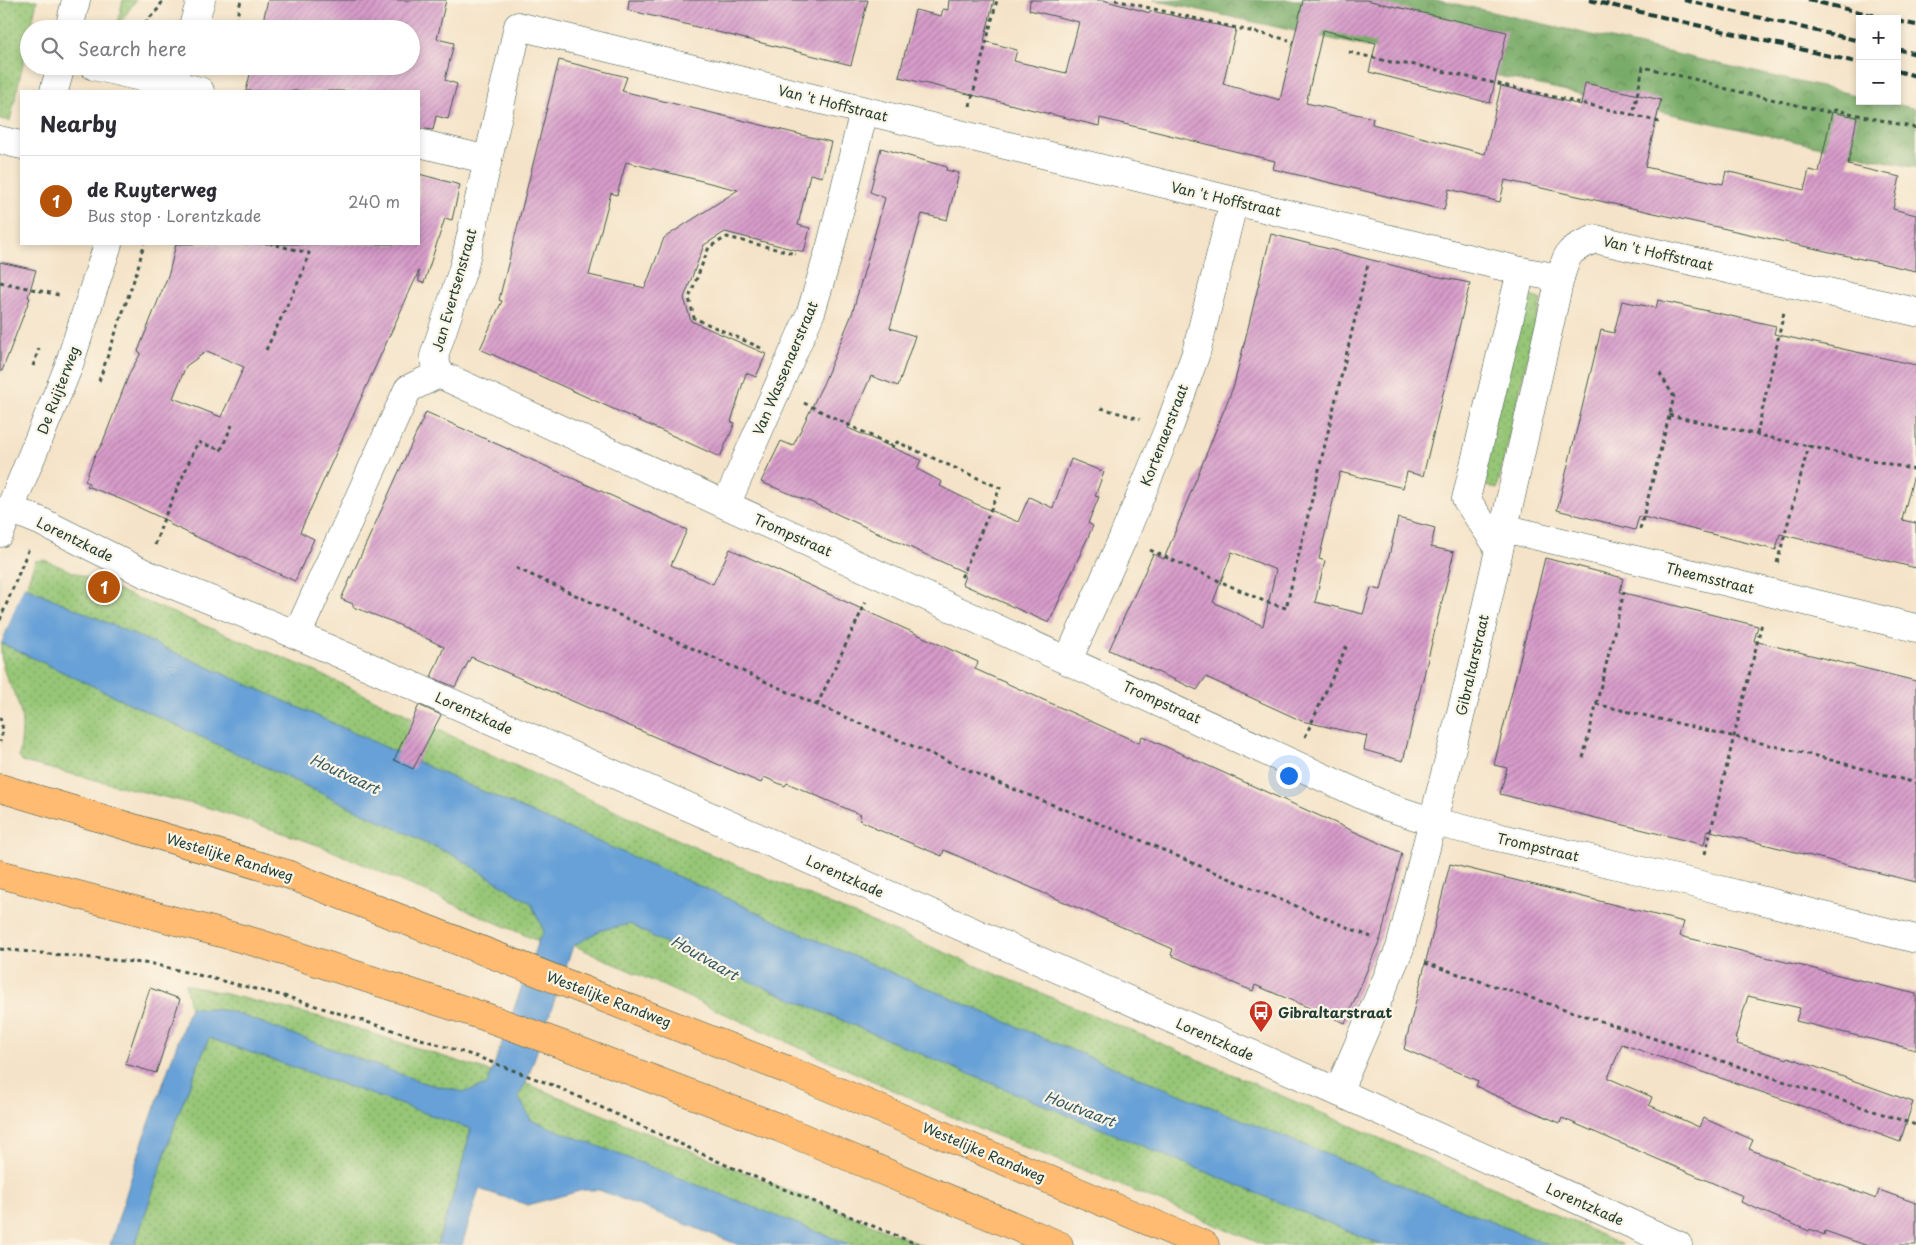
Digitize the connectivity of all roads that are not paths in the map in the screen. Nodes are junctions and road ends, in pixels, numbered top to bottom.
1 (76, 0) edge
2 (201, 0) edge
3 (71, 20) edge
4 (195, 20) edge
5 (518, 26) joint
6 (58, 75) edge
7 (144, 75) edge
8 (171, 80) edge
9 (54, 90) edge
10 (197, 90) edge
11 (864, 111) junction
12 (0, 140) edge
13 (420, 143) edge
14 (20, 145) edge
15 (488, 160) junction
16 (1234, 202) junction
17 (108, 245) edge
18 (1521, 270) junction
19 (1560, 278) junction
20 (1916, 312) edge
21 (439, 374) junction
22 (726, 505) junction
23 (5, 521) edge
24 (1501, 538) junction
25 (1916, 628) edge
26 (297, 635) junction
27 (1068, 660) junction
28 (0, 788) edge
29 (1434, 822) junction
30 (0, 874) edge
31 (1916, 939) edge
32 (1338, 1092) junction
33 (1060, 1245) edge
34 (1205, 1245) edge
35 (1678, 1245) edge

1 - 3 street
2 - 4 street
5 - 11 street, Van 't Hoffstraat
5 - 15 street, Jan Evertsenstraat
6 - 9 street
7 - 8 street
8 - 10 street
11 - 16 street, Van 't Hoffstraat
11 - 22 street, Van Wassenaerstraat
12 - 14 street
13 - 15 street
15 - 21 street, Jan Evertsenstraat
16 - 18 street, Van 't Hoffstraat
16 - 27 street, Kortenaerstraat
17 - 23 street, De Ruijterweg
18 - 19 street, Van 't Hoffstraat
18 - 24 street
19 - 20 street, Van 't Hoffstraat
19 - 24 street, Gibraltarstraat
21 - 22 street, Trompstraat
21 - 26 street
22 - 27 street, Trompstraat
23 - 26 street, Lorentzkade
24 - 25 street, Theemsstraat
24 - 29 street, Gibraltarstraat
26 - 32 street, Lorentzkade
27 - 29 street, Trompstraat
28 - 34 main road, Westelijke Randweg
29 - 31 street, Trompstraat
29 - 32 street, Gibraltarstraat
30 - 33 main road
32 - 35 street, Lorentzkade

